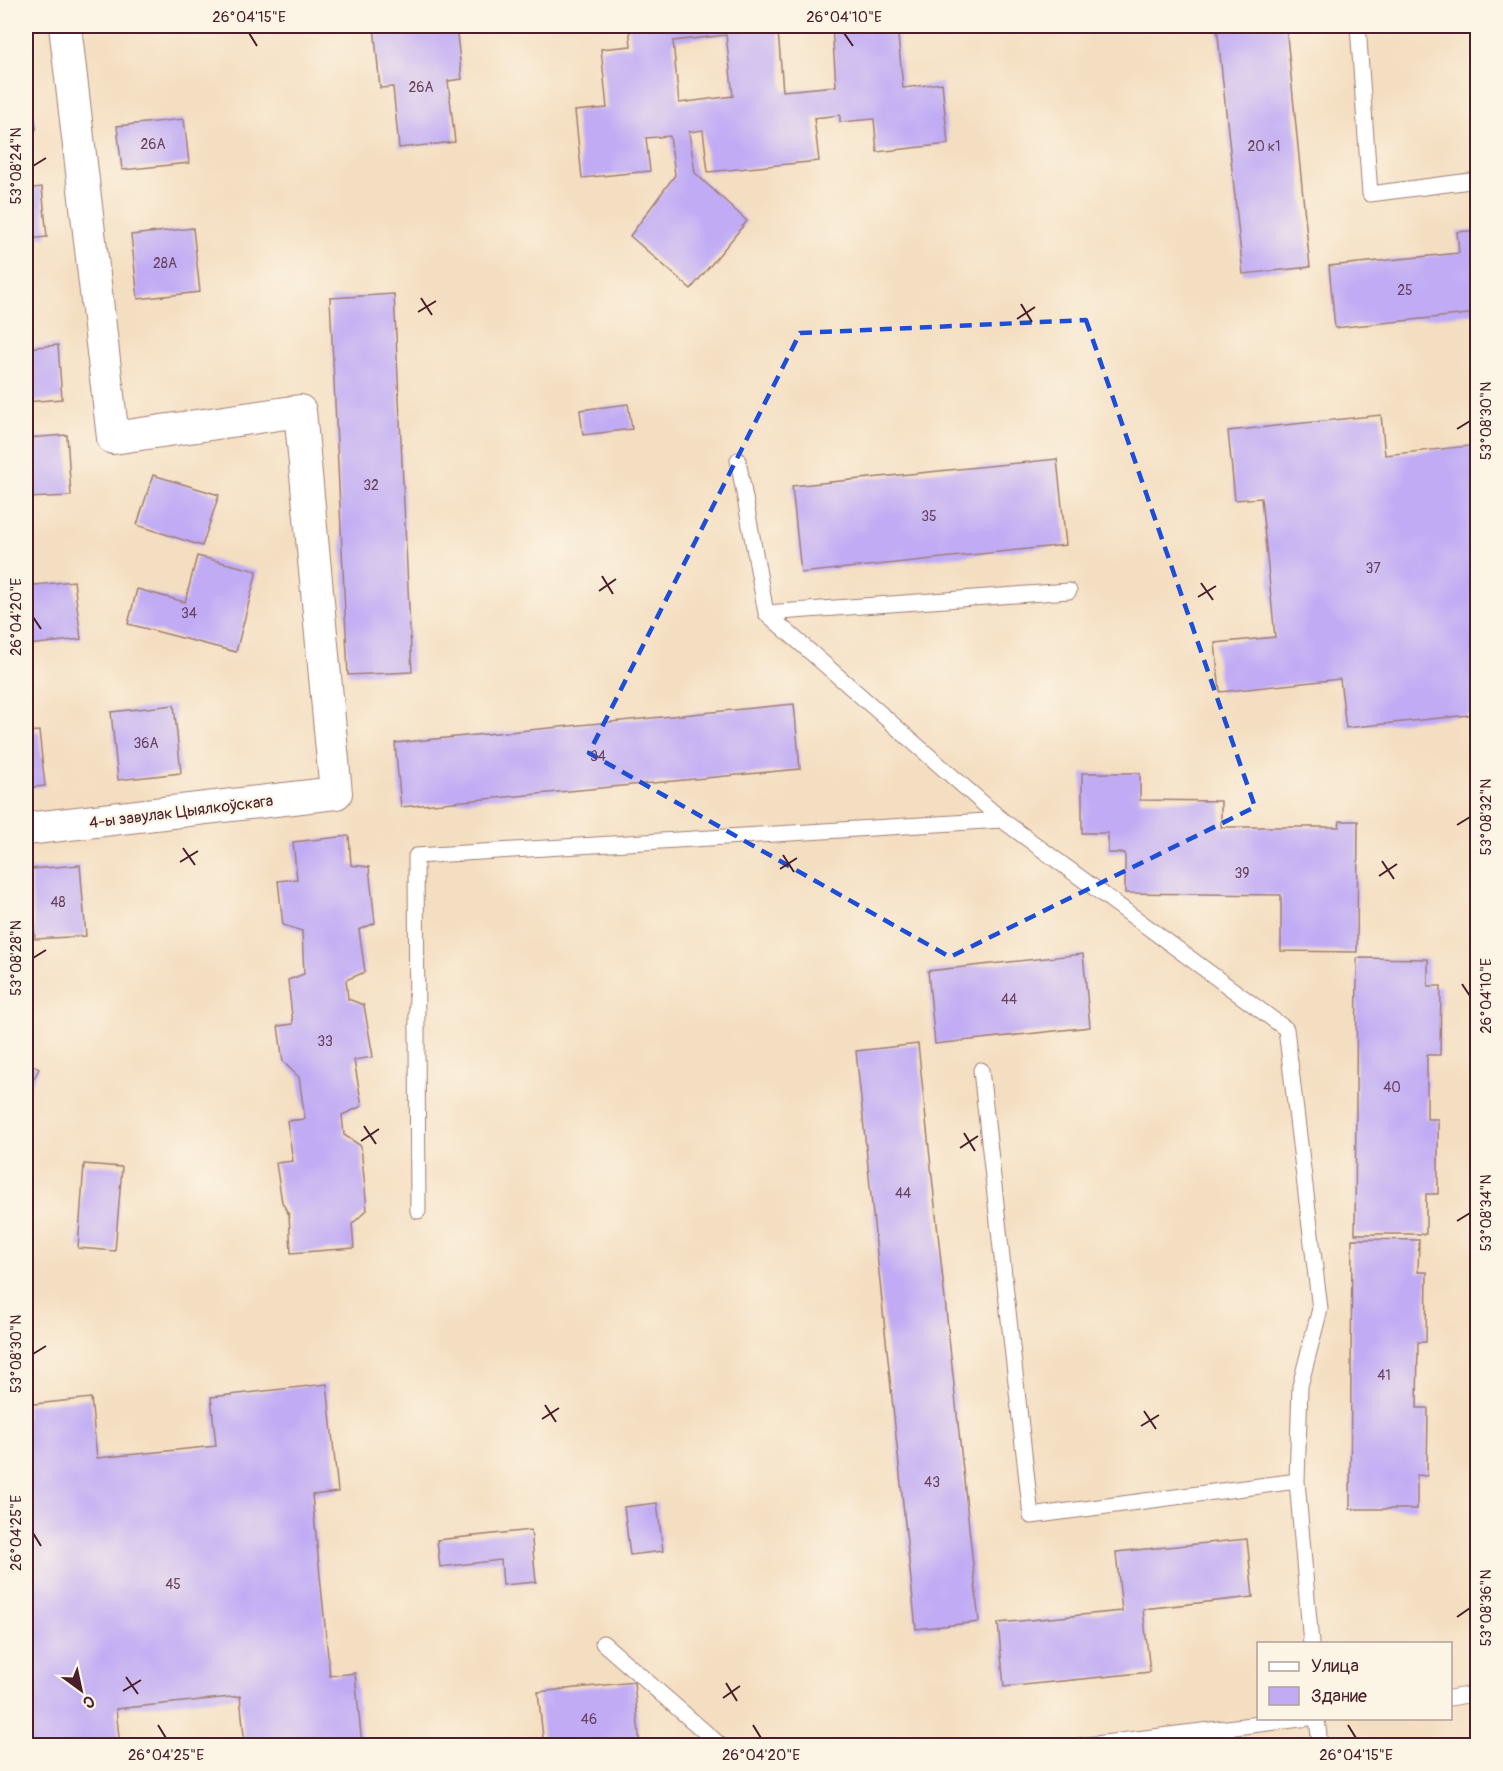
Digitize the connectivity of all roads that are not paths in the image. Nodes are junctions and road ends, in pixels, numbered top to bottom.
1 (65, 26) edge
2 (1358, 26) edge
3 (1478, 180) edge
4 (738, 460) dead end
5 (1069, 591) dead end
6 (765, 613) junction
7 (1002, 820) junction
8 (26, 829) edge
9 (981, 1070) dead end
10 (418, 1211) dead end
11 (1297, 1481) junction
12 (1311, 1642) edge
13 (603, 1643) dead end
14 (1478, 1694) edge
15 (1452, 1698) edge
16 (1301, 1720) edge
17 (1317, 1720) edge
18 (721, 1746) edge
19 (1080, 1746) edge
20 (1320, 1746) edge

1 - 8 street, 4-ы завулак Цыялкоўскага
2 - 3 lane
4 - 6 lane
5 - 6 lane
6 - 7 lane
7 - 10 lane
7 - 11 lane
9 - 11 lane
11 - 12 lane
13 - 18 lane
14 - 15 lane
16 - 19 lane
17 - 20 lane

